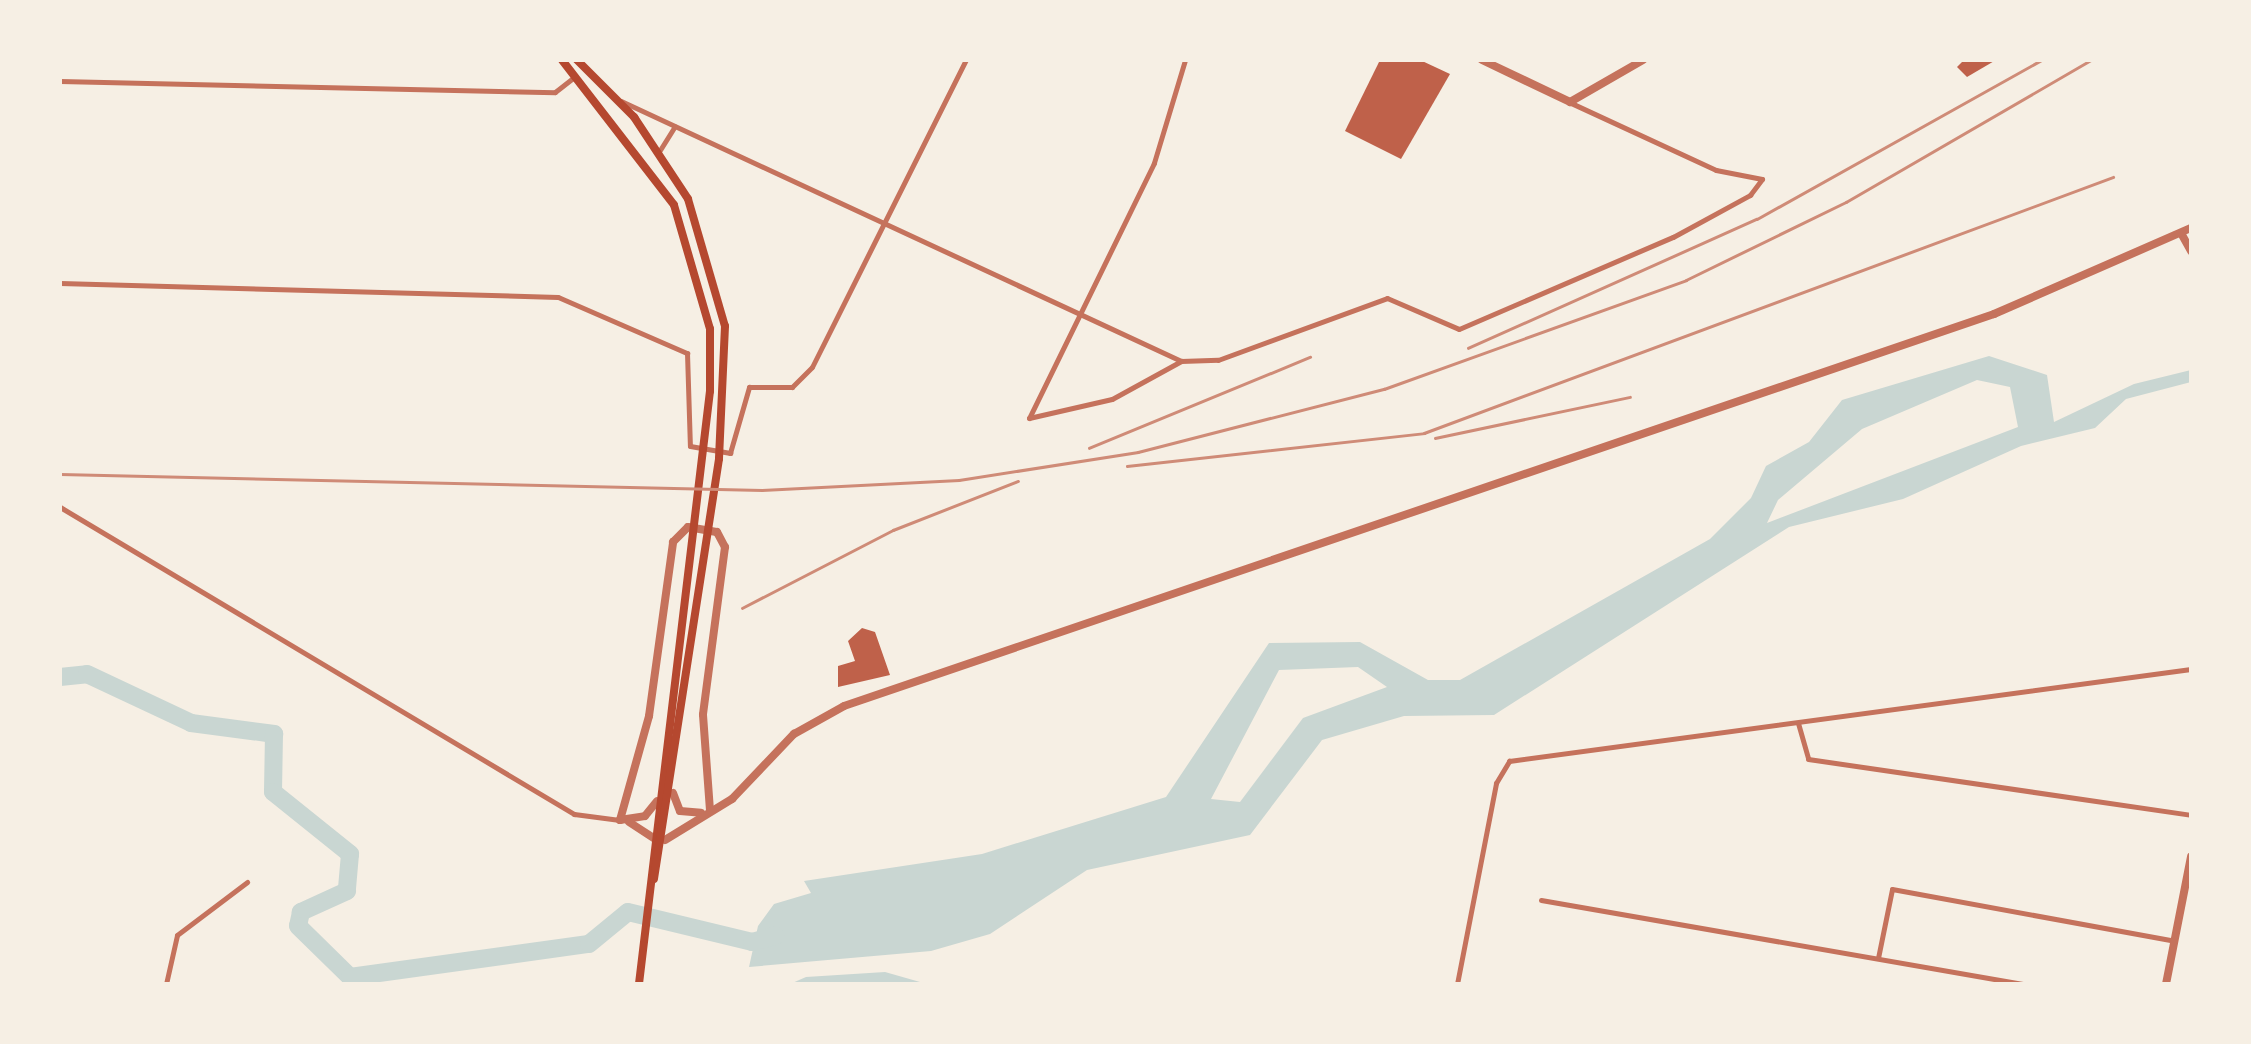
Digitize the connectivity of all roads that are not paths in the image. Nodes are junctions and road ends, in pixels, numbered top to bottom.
1 (562, 60) edge
2 (577, 60) edge
3 (966, 60) edge
4 (1185, 60) edge
5 (1482, 60) edge
6 (1642, 60) edge
7 (571, 70) junction
8 (60, 81) edge
9 (613, 96) junction
10 (1570, 102) junction
11 (676, 126) junction
12 (660, 150) junction
13 (883, 226) junction
14 (2191, 228) edge
15 (2181, 233) junction
16 (2191, 251) edge
17 (60, 284) edge
18 (1076, 316) junction
19 (1180, 361) junction
20 (60, 507) edge
21 (2191, 669) edge
22 (1798, 723) junction
23 (672, 793) junction
24 (658, 796) junction
25 (710, 811) junction
26 (2191, 815) edge
27 (620, 820) junction
28 (654, 838) junction
29 (664, 840) junction
30 (2191, 856) edge
31 (247, 882) dead end
32 (650, 893) junction
33 (1542, 900) dead end
34 (178, 925) dead end
35 (177, 935) junction
36 (2175, 941) junction
37 (1878, 958) junction
38 (166, 984) edge
39 (638, 984) edge
40 (1457, 984) edge
41 (2023, 984) edge
42 (2166, 984) edge

1 - 7 main road
2 - 9 main road
3 - 13 street
4 - 18 street
5 - 10 street
6 - 10 street
7 - 8 street
7 - 24 main road
9 - 11 street
9 - 12 main road
10 - 19 street
11 - 12 street
11 - 13 street
12 - 23 main road
13 - 17 street
13 - 18 street
14 - 15 street
15 - 16 street
15 - 25 street
18 - 19 street
18 - 19 street
20 - 27 street
21 - 22 street
22 - 26 street
22 - 40 street
23 - 25 street
23 - 29 main road
24 - 27 street
24 - 28 main road
25 - 27 street
25 - 29 street
27 - 28 street
28 - 32 main road
29 - 32 main road
30 - 36 street
31 - 35 street
32 - 39 main road
33 - 37 street
34 - 35 street
35 - 38 street
36 - 37 street
36 - 42 street
37 - 41 street

